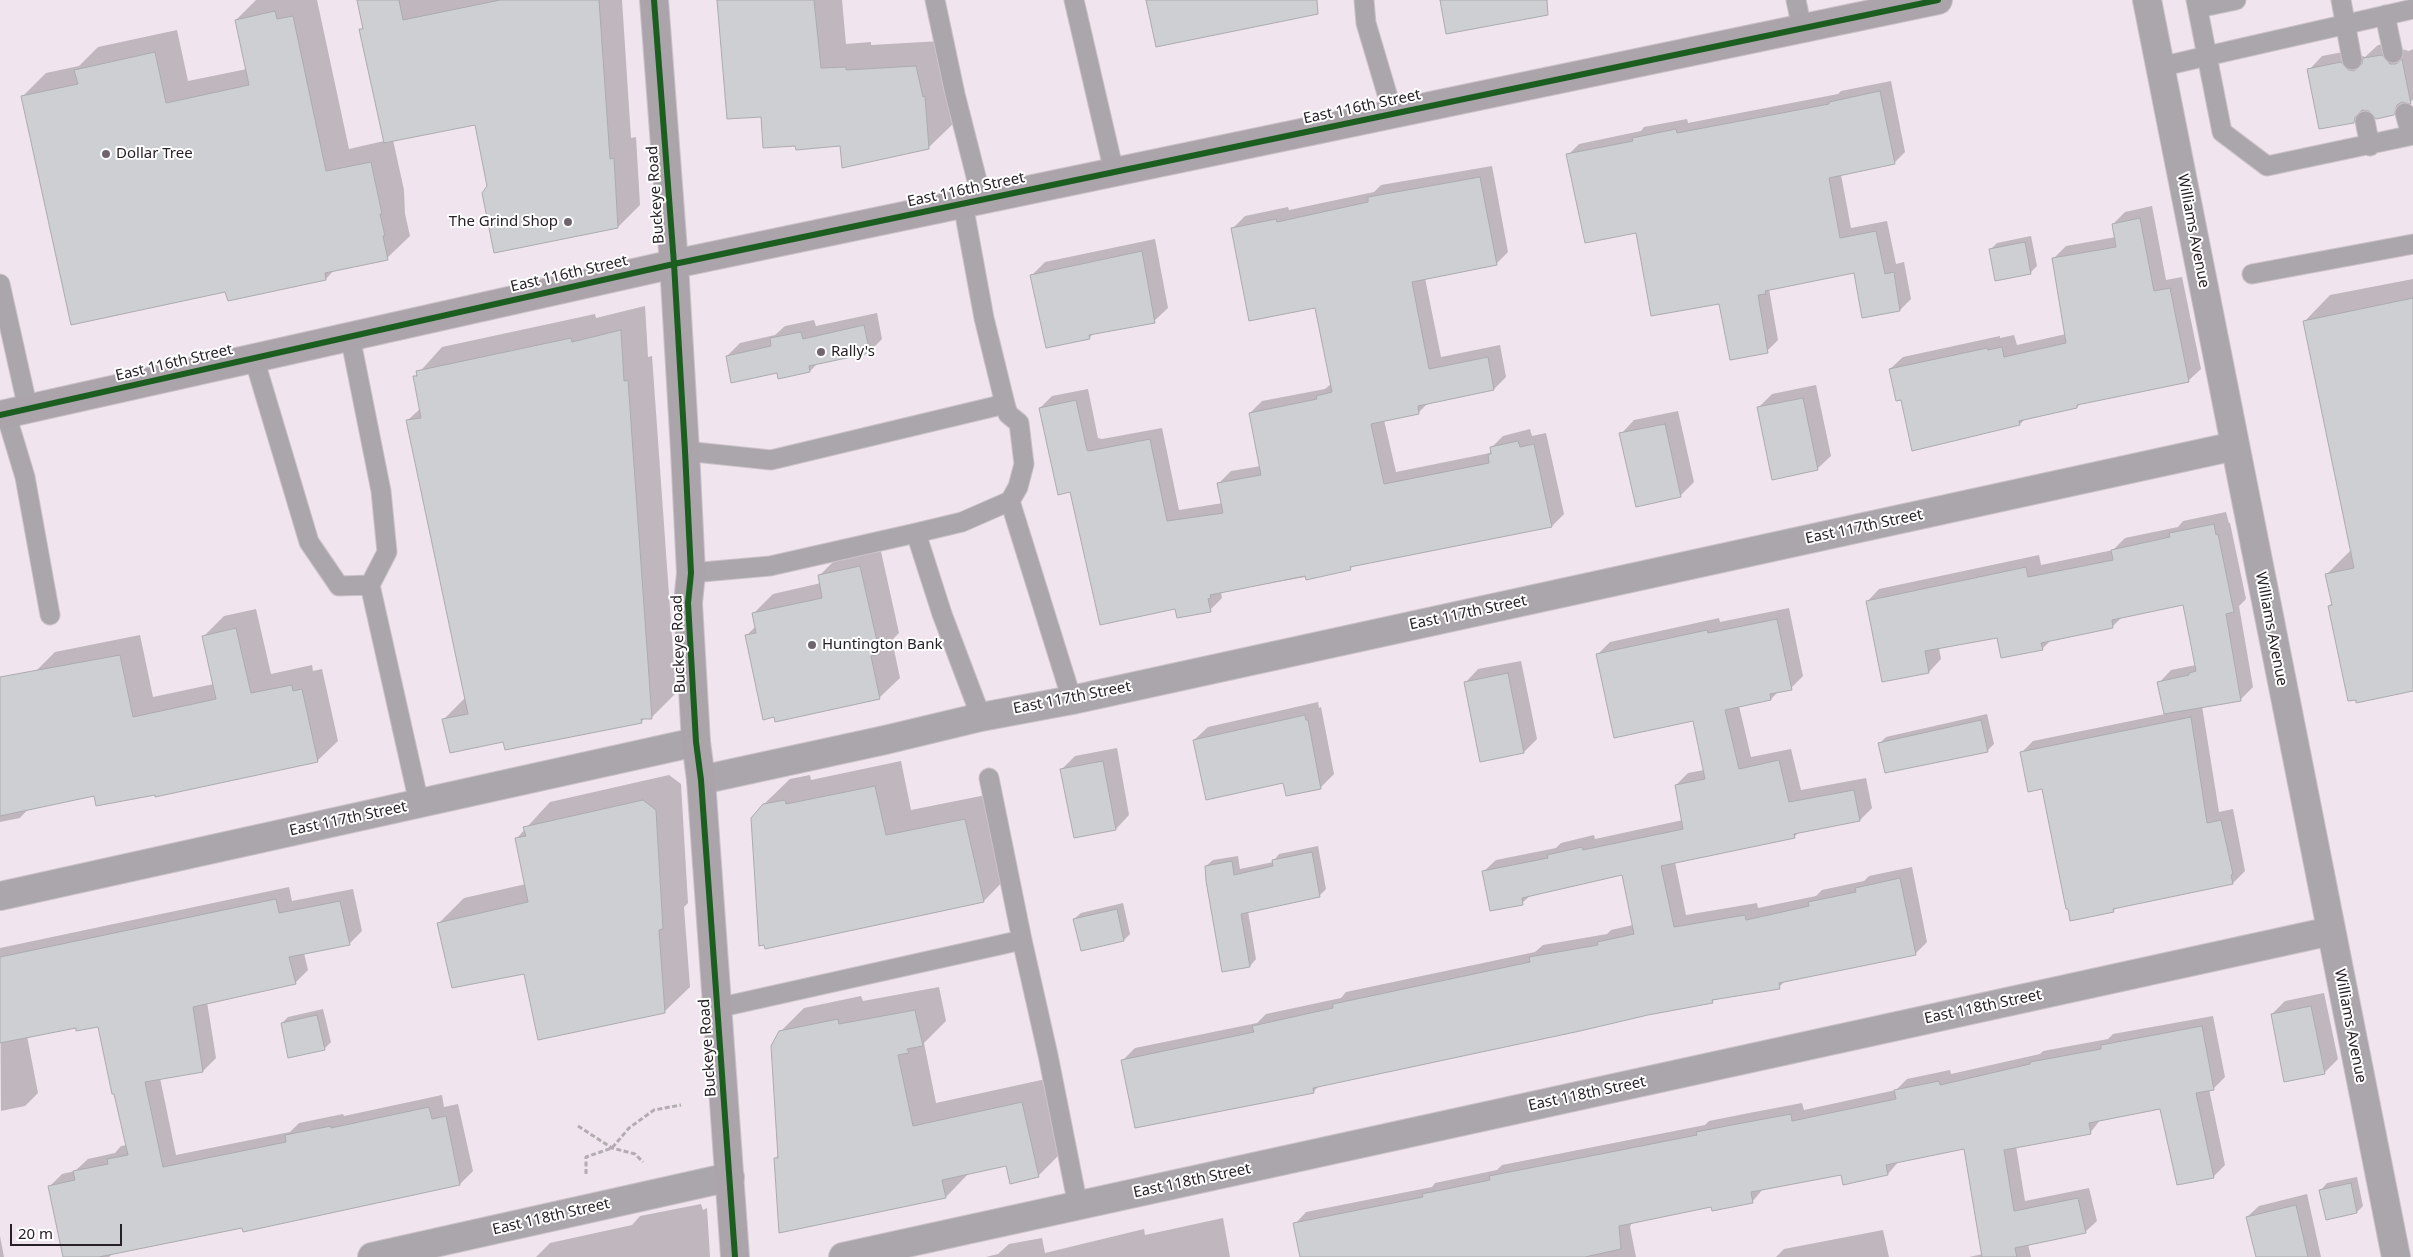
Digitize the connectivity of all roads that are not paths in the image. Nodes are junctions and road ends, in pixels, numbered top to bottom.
1 (654, 0) edge
2 (935, 0) edge
3 (1074, 0) edge
4 (1364, 0) edge
5 (1796, 0) edge
6 (1938, 0) edge
7 (2147, 0) edge
8 (2236, 0) edge
9 (2342, 0) edge
10 (2197, 4) edge
11 (2413, 9) edge
12 (2385, 15) junction
13 (2346, 24) junction
14 (1802, 29) junction
15 (2393, 53) dead end
16 (2207, 56) junction
17 (2352, 60) dead end
18 (2160, 68) junction
19 (2405, 113) dead end
20 (1393, 114) junction
21 (2365, 121) dead end
22 (2412, 135) edge
23 (2370, 146) junction
24 (1114, 172) junction
25 (973, 202) junction
26 (2413, 244) edge
27 (674, 264) junction
28 (2252, 274) dead end
29 (0, 284) edge
30 (350, 336) junction
31 (254, 358) junction
32 (1005, 404) junction
33 (12, 412) edge
34 (2235, 446) junction
35 (685, 451) junction
36 (1010, 501) junction
37 (916, 533) junction
38 (690, 573) junction
39 (370, 585) junction
40 (50, 615) dead end
41 (1072, 700) junction
42 (981, 716) junction
43 (696, 742) junction
44 (989, 778) dead end
45 (701, 780) junction
46 (420, 803) junction
47 (0, 896) edge
48 (2331, 931) junction
49 (1022, 940) junction
50 (717, 1008) junction
51 (730, 1177) junction
52 (1078, 1206) junction
53 (372, 1257) edge
54 (734, 1257) edge
55 (843, 1257) edge
56 (2396, 1257) edge

1 - 27 main road, Buckeye Road
2 - 25 lane
3 - 24 lane
4 - 20 lane
5 - 14 lane
6 - 14 main road, East 116th Street
7 - 18 street, Williams Avenue
8 - 10 lane
9 - 13 lane
10 - 16 lane
11 - 12 lane
12 - 13 lane
12 - 15 lane
13 - 16 lane
13 - 17 lane
14 - 20 main road, East 116th Street
16 - 18 lane
16 - 23 lane
18 - 34 street, Williams Avenue
19 - 22 lane
20 - 24 main road, East 116th Street
21 - 23 lane
22 - 23 lane
24 - 25 main road, East 116th Street
25 - 27 main road, East 116th Street
25 - 32 lane
26 - 28 lane
27 - 30 main road, East 116th Street
27 - 35 main road, Buckeye Road
29 - 33 lane
30 - 31 main road, East 116th Street
30 - 39 lane
31 - 33 main road, East 116th Street
31 - 39 lane
32 - 35 lane
32 - 36 lane
33 - 40 lane
34 - 41 street, East 117th Street
34 - 48 street, Williams Avenue
35 - 38 main road, Buckeye Road
36 - 37 lane
36 - 41 lane
37 - 38 lane
37 - 42 lane
38 - 43 main road, Buckeye Road
39 - 46 lane
41 - 42 street, East 117th Street
42 - 45 street, East 117th Street
43 - 45 main road, Buckeye Road
43 - 46 street, East 117th Street
44 - 49 lane
45 - 50 main road, Buckeye Road
46 - 47 street, East 117th Street
48 - 52 street, East 118th Street
48 - 56 street, Williams Avenue
49 - 50 lane
49 - 52 lane
50 - 51 main road, Buckeye Road
51 - 53 street, East 118th Street
51 - 54 main road, Buckeye Road
52 - 55 street, East 118th Street

